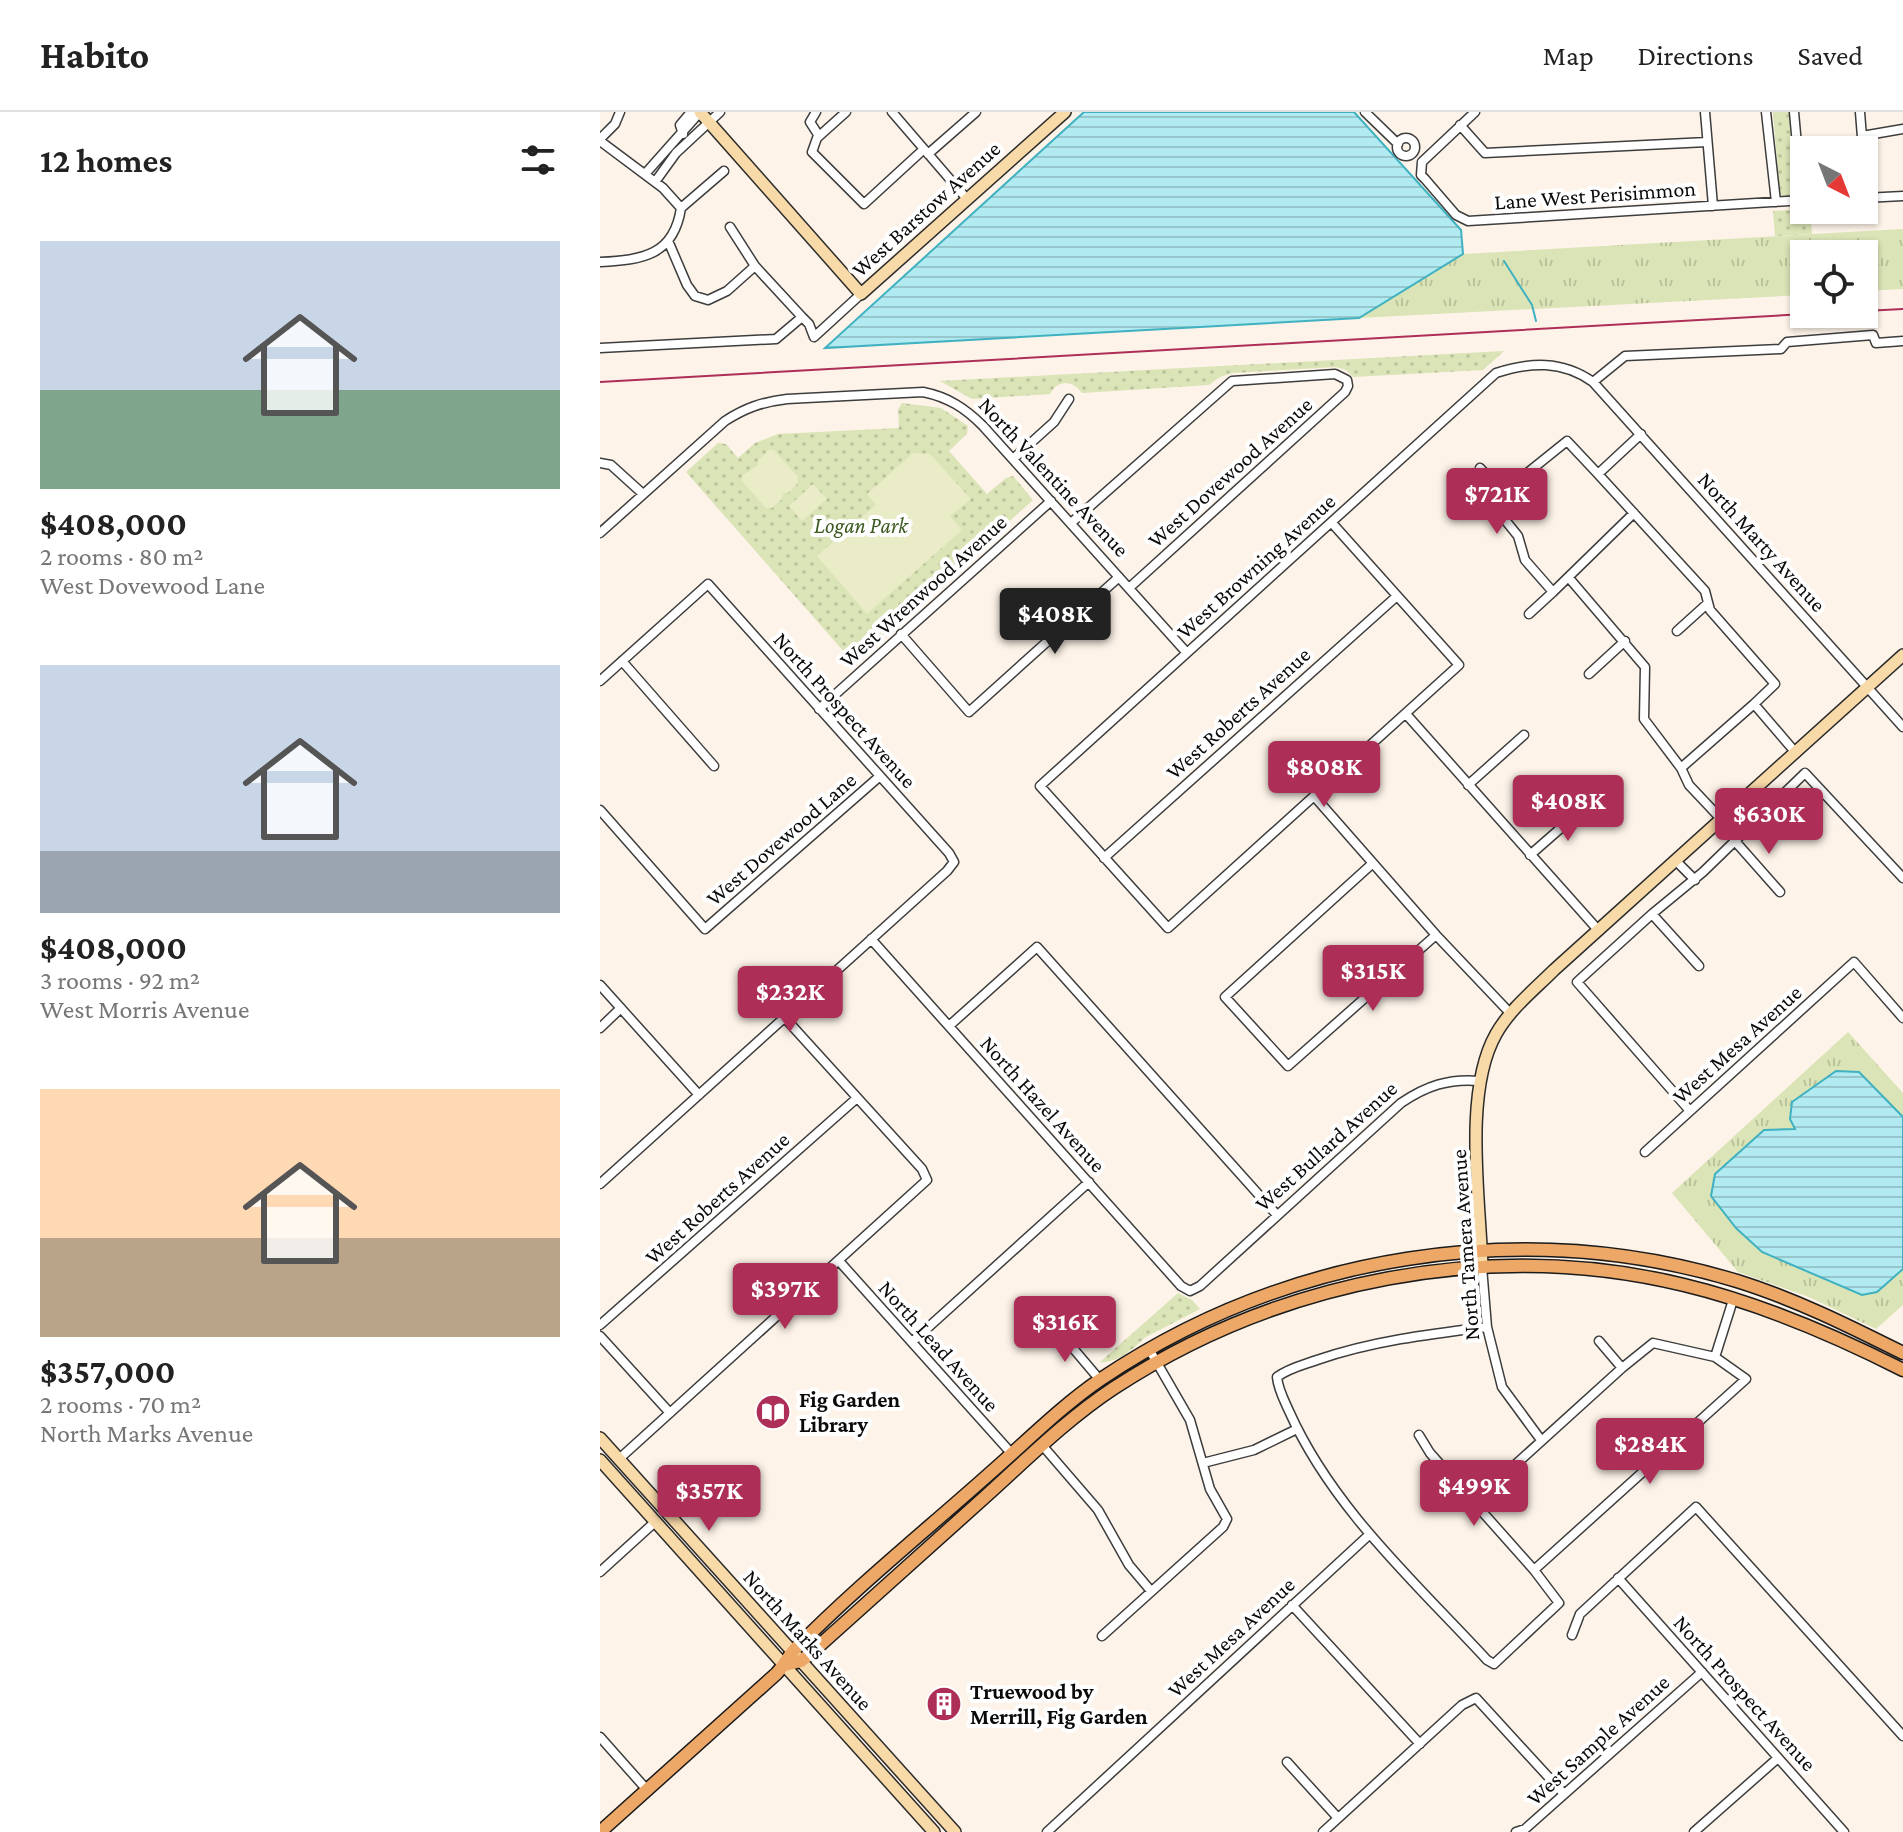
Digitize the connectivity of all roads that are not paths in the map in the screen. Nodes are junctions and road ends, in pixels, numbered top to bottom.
1 (620, 112) edge
2 (691, 112) edge
3 (700, 112) edge
4 (720, 112) edge
5 (816, 112) edge
6 (846, 112) edge
7 (892, 112) edge
8 (976, 112) edge
9 (1065, 112) edge
10 (1365, 112) edge
11 (1475, 112) edge
12 (1705, 112) edge
13 (1766, 112) edge
14 (1794, 112) edge
15 (1860, 112) edge
16 (709, 122) junction
17 (1460, 125) junction
18 (1903, 129) edge
19 (682, 133) junction
20 (819, 136) junction
21 (1796, 136) edge
22 (1862, 136) joint
23 (600, 140) edge
24 (689, 142) junction
25 (1707, 142) junction
26 (1413, 143) junction
27 (1398, 144) junction
28 (926, 151) junction
29 (1430, 152) junction
30 (1407, 156) junction
31 (1422, 162) junction
32 (724, 171) dead end
33 (645, 174) junction
34 (655, 182) junction
35 (1903, 196) edge
36 (1878, 197) edge
37 (967, 199) junction
38 (1790, 201) edge
39 (1776, 202) junction
40 (1713, 206) junction
41 (681, 208) junction
42 (730, 227) dead end
43 (669, 243) junction
44 (600, 262) edge
45 (755, 266) junction
46 (861, 294) junction
47 (802, 317) junction
48 (1903, 341) edge
49 (600, 348) edge
50 (1593, 382) junction
51 (1069, 399) dead end
52 (1641, 434) junction
53 (1013, 459) junction
54 (600, 463) edge
55 (1480, 468) dead end
56 (1598, 474) junction
57 (1503, 493) junction
58 (643, 494) junction
59 (1051, 501) junction
60 (1634, 513) junction
61 (1071, 523) junction
62 (1332, 523) junction
63 (600, 533) edge
64 (1119, 577) junction
65 (1569, 578) junction
66 (1129, 588) junction
67 (1553, 592) junction
68 (1397, 596) junction
69 (1708, 603) junction
70 (1529, 614) dead end
71 (1677, 631) dead end
72 (901, 634) junction
73 (1625, 641) junction
74 (1187, 653) junction
75 (1903, 655) edge
76 (622, 661) junction
77 (1589, 674) dead end
78 (600, 681) edge
79 (1868, 687) junction
80 (1754, 704) junction
81 (819, 709) junction
82 (1406, 714) junction
83 (1903, 727) edge
84 (1524, 735) dead end
85 (1796, 753) junction
86 (714, 766) dead end
87 (1681, 768) junction
88 (880, 776) junction
89 (1468, 785) junction
90 (1314, 796) junction
91 (1586, 806) dead end
92 (600, 810) edge
93 (1722, 820) junction
94 (1734, 840) junction
95 (1530, 855) junction
96 (1104, 858) junction
97 (1676, 861) junction
98 (1373, 863) junction
99 (1903, 878) edge
100 (1695, 880) junction
101 (1780, 892) dead end
102 (1652, 914) junction
103 (1599, 931) junction
104 (1436, 935) junction
105 (871, 939) junction
106 (1699, 966) dead end
107 (600, 985) edge
108 (621, 1008) junction
109 (1510, 1013) junction
110 (784, 1017) junction
111 (1903, 1018) edge
112 (949, 1026) junction
113 (600, 1028) edge
114 (1480, 1081) junction
115 (699, 1095) junction
116 (857, 1098) junction
117 (1690, 1111) junction
118 (1645, 1152) dead end
119 (1089, 1182) junction
120 (600, 1184) edge
121 (1277, 1215) junction
122 (1481, 1249) junction
123 (839, 1261) junction
124 (1482, 1267) junction
125 (1190, 1291) joint
126 (1733, 1300) junction
127 (600, 1325) edge
128 (1055, 1327) dead end
129 (1487, 1327) junction
130 (600, 1336) edge
131 (1599, 1341) dead end
132 (912, 1342) junction
133 (1149, 1349) junction
134 (1903, 1353) edge
135 (1715, 1357) junction
136 (1156, 1362) junction
137 (1622, 1368) junction
138 (1902, 1369) edge
139 (1100, 1380) junction
140 (1082, 1411) junction
141 (670, 1413) junction
142 (1297, 1429) junction
143 (1419, 1435) dead end
144 (600, 1438) edge
145 (1541, 1440) junction
146 (1042, 1445) junction
147 (600, 1449) edge
148 (1012, 1454) junction
149 (619, 1459) junction
150 (600, 1460) edge
151 (1203, 1463) junction
152 (1473, 1503) junction
153 (646, 1512) junction
154 (655, 1522) junction
155 (683, 1530) junction
156 (1370, 1534) junction
157 (912, 1547) junction
158 (906, 1568) junction
159 (1534, 1570) junction
160 (600, 1572) edge
161 (1618, 1578) junction
162 (1151, 1591) junction
163 (1292, 1605) junction
164 (1572, 1635) dead end
165 (1102, 1636) dead end
166 (797, 1656) junction
167 (785, 1665) junction
168 (1702, 1672) junction
169 (1903, 1736) edge
170 (600, 1737) edge
171 (1420, 1744) junction
172 (867, 1757) junction
173 (1778, 1758) junction
174 (1287, 1762) dead end
175 (648, 1791) junction
176 (1564, 1794) junction
177 (931, 1805) junction
178 (1338, 1818) junction
179 (1523, 1831) edge
180 (600, 1832) edge
181 (934, 1832) edge
182 (955, 1832) edge
183 (1047, 1832) edge
184 (1323, 1832) edge
185 (1694, 1832) edge
186 (1844, 1832) edge

1 - 23 street
2 - 19 street
3 - 16 street
3 - 19 street
4 - 16 street
5 - 20 street
6 - 20 street
7 - 28 street
8 - 28 street
9 - 37 street, West Barstow Avenue
10 - 27 street
11 - 17 street
12 - 25 street
13 - 39 street
14 - 21 street
15 - 22 street
16 - 24 street
16 - 46 street
17 - 25 street
17 - 29 street
18 - 22 street
19 - 24 street
19 - 33 street
20 - 28 street
23 - 33 street
24 - 34 street
25 - 40 street
26 - 27 street
26 - 29 street
26 - 30 street
27 - 30 street
28 - 37 street
29 - 31 street
30 - 31 street
31 - 40 street, Lane West Perisimmon
32 - 41 street
33 - 34 street
34 - 41 street
35 - 36 street
37 - 46 street, West Barstow Avenue
38 - 39 street, Lane West Perisimmon
39 - 40 street, Lane West Perisimmon
41 - 43 street
42 - 45 street
43 - 44 street
43 - 45 street
45 - 47 street
46 - 47 street, West Barstow Avenue
47 - 49 street
48 - 50 street
50 - 52 street, North Marty Avenue
50 - 62 street, West Browning Avenue
51 - 53 street
52 - 56 street
52 - 79 street, North Marty Avenue
53 - 58 street, North Valentine Avenue
53 - 59 street, North Valentine Avenue
54 - 58 street
55 - 57 street
56 - 57 street
56 - 60 street
57 - 67 street
58 - 63 street
59 - 61 street, North Valentine Avenue
59 - 72 street, West Wrenwood Avenue
60 - 65 street
60 - 69 street
61 - 64 street, North Valentine Avenue
61 - 66 street, West Dovewood Avenue
62 - 68 street
62 - 74 street, West Browning Avenue
64 - 66 street, North Valentine Avenue
64 - 72 street
65 - 67 street
65 - 73 street
66 - 74 street, North Valentine Avenue
67 - 70 street
68 - 82 street
68 - 96 street, West Roberts Avenue
69 - 71 street
69 - 80 street
72 - 81 street, West Wrenwood Avenue
73 - 77 street
73 - 87 street
74 - 96 street, West Browning Avenue
75 - 79 street
76 - 78 street
76 - 81 street, North Prospect Avenue
76 - 86 street
79 - 83 street, North Marty Avenue
79 - 85 street
80 - 85 street
80 - 87 street
81 - 88 street, North Prospect Avenue
82 - 89 street
82 - 90 street
84 - 89 street
85 - 93 street
87 - 93 street
88 - 92 street, West Dovewood Lane
88 - 105 street, North Prospect Avenue
89 - 95 street
90 - 96 street
90 - 98 street
91 - 95 street
93 - 97 street
94 - 99 street
94 - 100 street
94 - 101 street
95 - 103 street
97 - 100 street
97 - 103 street
98 - 104 street
98 - 104 street
100 - 102 street
102 - 106 street
102 - 117 street
103 - 109 street
104 - 109 street
105 - 110 street
105 - 112 street, North Hazel Avenue
107 - 108 street
108 - 113 street
108 - 115 street
109 - 114 street
110 - 115 street
110 - 116 street
111 - 117 street, West Mesa Avenue
112 - 119 street, North Hazel Avenue
112 - 121 street
114 - 121 street, West Bullard Avenue
114 - 122 street, North Tamera Avenue
115 - 120 street
116 - 123 street
116 - 127 street, West Roberts Avenue
117 - 118 street, West Mesa Avenue
119 - 125 street, North Hazel Avenue
119 - 132 street
121 - 125 street, West Bullard Avenue
122 - 124 street, North Tamera Avenue
122 - 133 main road
122 - 134 main road
123 - 132 street, North Lead Avenue
123 - 141 street
124 - 126 main road
124 - 129 street, North Tamera Avenue
124 - 136 main road
126 - 135 street
126 - 138 main road
128 - 139 street
129 - 142 street
129 - 145 street, North Tamera Avenue
130 - 141 street
131 - 137 street
132 - 148 street, North Lead Avenue
133 - 136 street
133 - 139 main road
135 - 137 street
135 - 159 street
136 - 140 main road
136 - 151 street
137 - 145 street
139 - 140 main road
139 - 148 main road
140 - 146 main road
141 - 149 street
142 - 151 street
142 - 156 street
143 - 152 street
144 - 149 street, North Marks Avenue
145 - 152 street
146 - 158 main road
146 - 162 street
147 - 149 street
148 - 157 main road
149 - 155 street, North Marks Avenue
150 - 153 street, North Marks Avenue
151 - 162 street
152 - 159 street
153 - 154 street, North Marks Avenue
153 - 155 street
154 - 160 street
154 - 167 street, North Marks Avenue
155 - 166 street, North Marks Avenue
156 - 159 street
156 - 163 street, West Mesa Avenue
157 - 158 main road
157 - 166 main road
158 - 166 main road
161 - 164 street
161 - 168 street, North Prospect Avenue
161 - 169 street
162 - 165 street
163 - 171 street
163 - 183 street, West Mesa Avenue
166 - 167 main road
166 - 177 street, North Marks Avenue
167 - 172 street, North Marks Avenue
167 - 175 main road
168 - 173 street, North Prospect Avenue
168 - 176 street, West Sample Avenue
170 - 175 street
171 - 176 street
171 - 178 street
172 - 177 street
172 - 181 street, North Marks Avenue
173 - 185 street
173 - 186 street, North Prospect Avenue
174 - 178 street
175 - 180 main road
176 - 179 street, West Sample Avenue
177 - 182 street, North Marks Avenue
178 - 184 street

